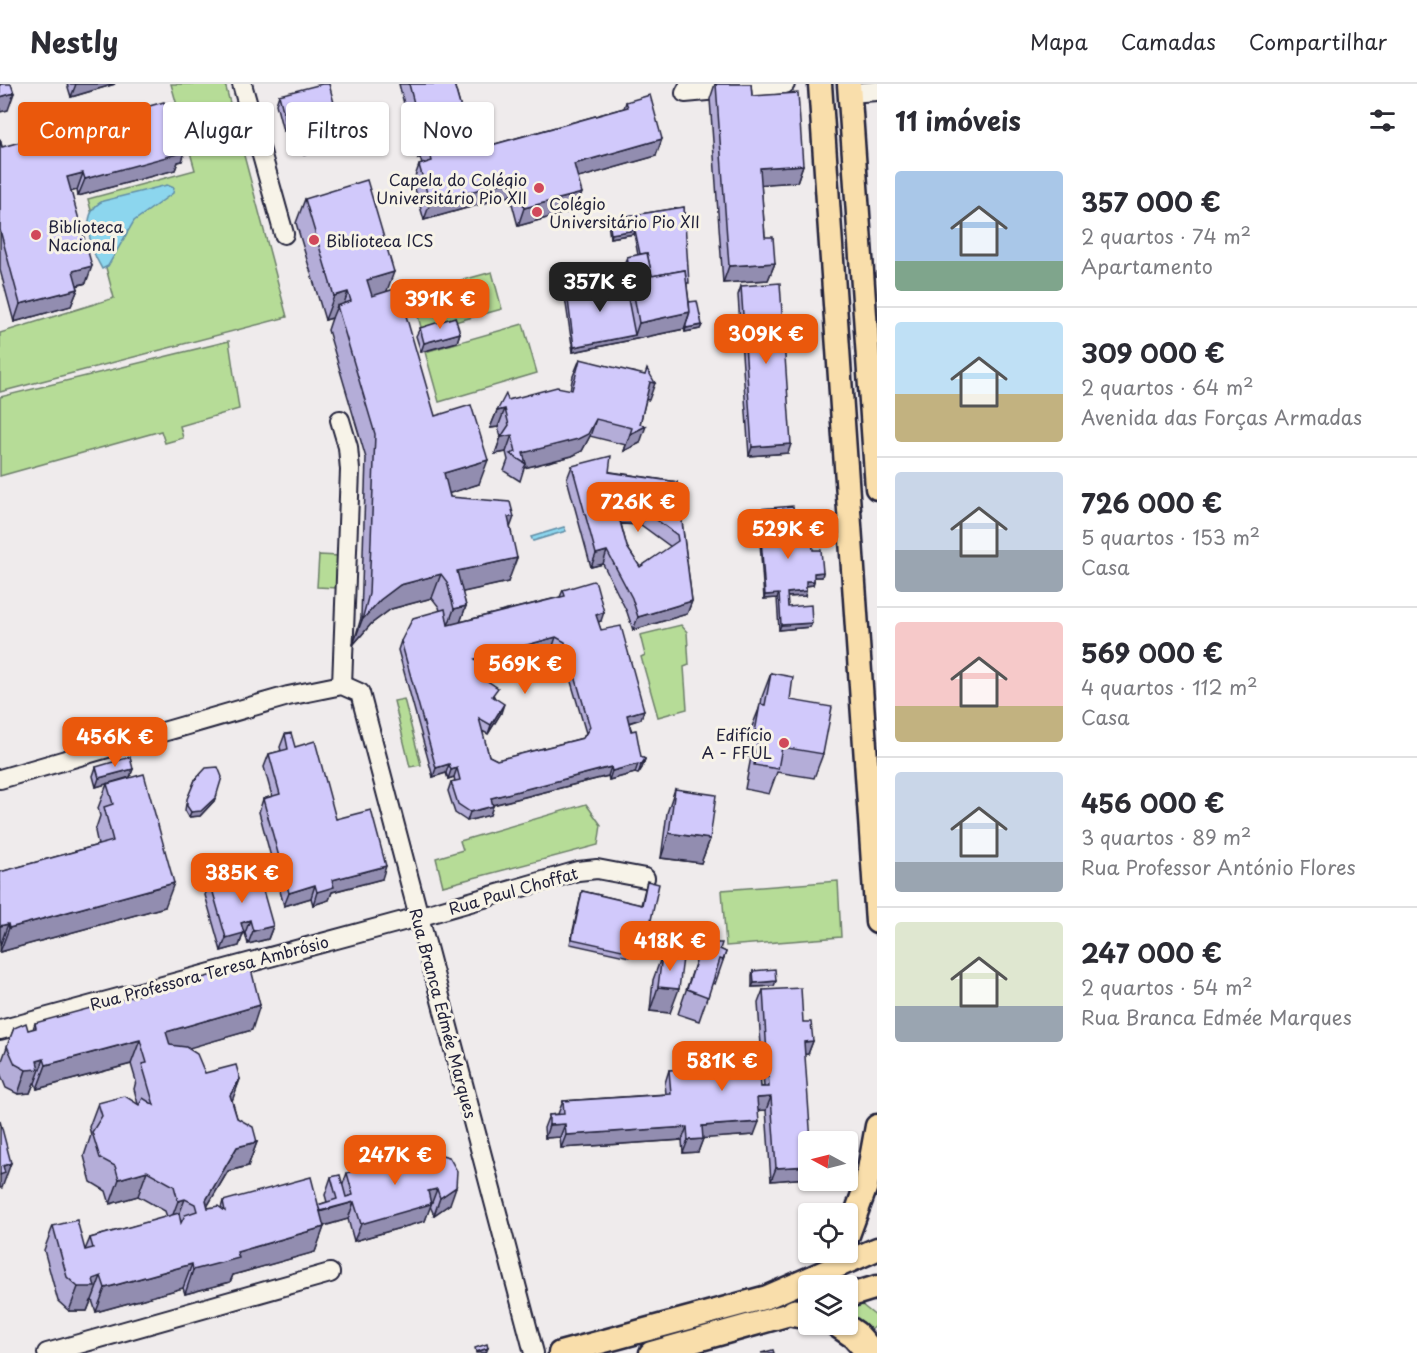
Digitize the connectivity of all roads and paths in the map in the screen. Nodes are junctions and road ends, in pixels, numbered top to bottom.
1 (242, 84) edge
2 (690, 84) edge
3 (784, 84) edge
4 (820, 84) edge
5 (849, 88) edge
6 (877, 90) edge
7 (284, 234) dead end
8 (873, 375) edge
9 (340, 420) dead end
10 (877, 488) edge
11 (342, 685) junction
12 (0, 779) edge
13 (645, 878) dead end
14 (418, 917) junction
15 (877, 922) edge
16 (0, 1030) edge
17 (877, 1126) edge
18 (858, 1208) edge
19 (877, 1249) edge
20 (828, 1263) edge
21 (330, 1273) dead end
22 (818, 1275) edge
23 (820, 1275) edge
24 (798, 1284) edge
25 (877, 1287) edge
26 (858, 1293) edge
27 (798, 1314) edge
28 (855, 1335) edge
29 (47, 1353) edge
30 (534, 1353) edge
31 (561, 1353) edge
32 (651, 1353) edge
33 (871, 1353) edge

1 - 7 street
2 - 3 street
4 - 15 main road
5 - 6 street
5 - 8 main road
8 - 10 main road
9 - 11 street
11 - 12 street
11 - 14 street, Rua Branca Edmée Marques
13 - 14 street, Rua Paul Choffat
14 - 16 street, Rua Professora Teresa Ambrósio
14 - 30 street, Rua Branca Edmée Marques
17 - 18 main road
19 - 23 main road
20 - 22 main road
21 - 29 street
24 - 31 main road
25 - 26 main road
27 - 32 main road
28 - 33 highway

